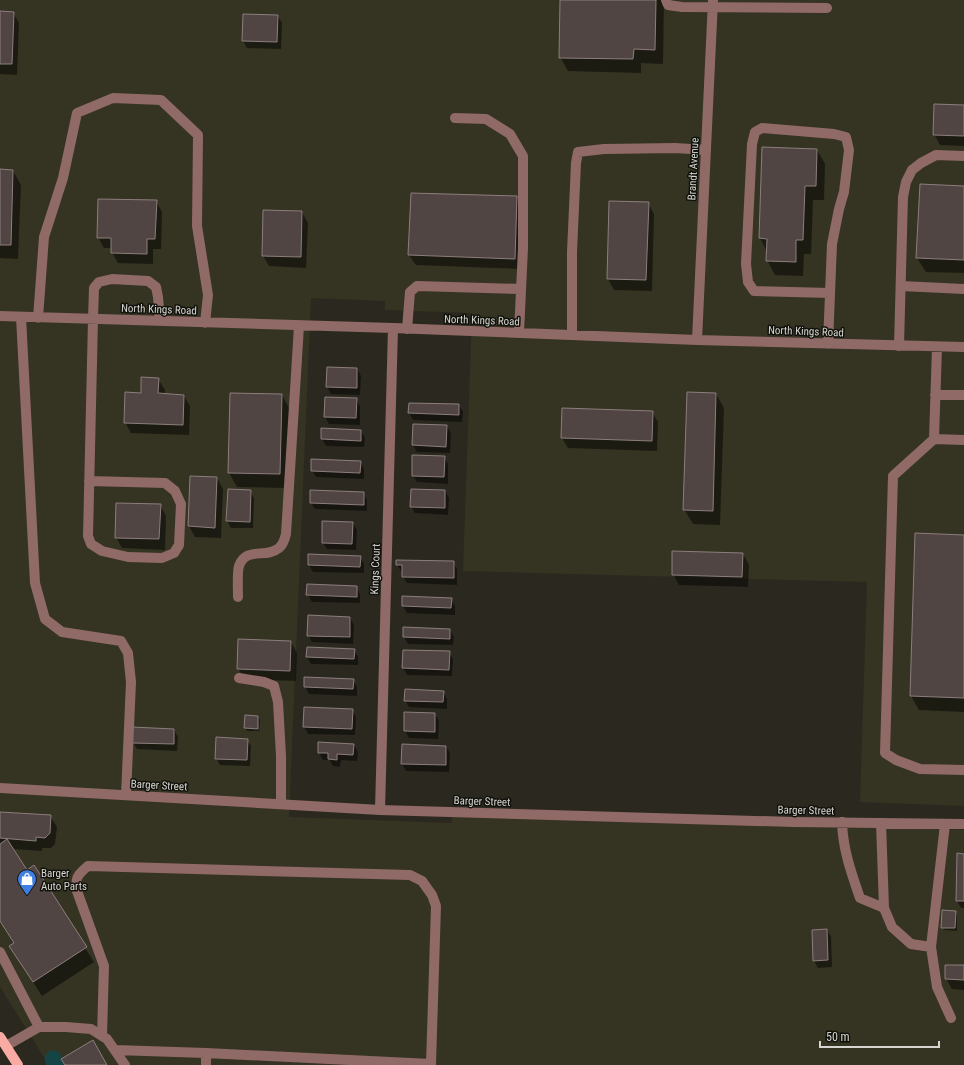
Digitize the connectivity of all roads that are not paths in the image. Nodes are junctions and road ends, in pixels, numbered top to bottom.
1 (666, 0) edge
2 (713, 4) edge
3 (775, 4) edge
4 (827, 8) dead end
5 (455, 118) dead end
6 (706, 150) junction
7 (964, 156) edge
8 (901, 286) junction
9 (521, 289) junction
10 (964, 289) edge
11 (830, 293) junction
12 (0, 316) edge
13 (21, 317) junction
14 (38, 318) junction
15 (93, 319) junction
16 (160, 321) junction
17 (204, 323) junction
18 (299, 326) junction
19 (393, 328) junction
20 (407, 329) junction
21 (519, 333) junction
22 (572, 335) junction
23 (697, 340) junction
24 (828, 344) junction
25 (899, 346) junction
26 (937, 347) junction
27 (964, 347) edge
28 (935, 395) junction
29 (964, 395) edge
30 (934, 439) junction
31 (964, 440) edge
32 (89, 482) junction
33 (238, 597) dead end
34 (239, 678) dead end
35 (964, 770) edge
36 (0, 788) edge
37 (126, 795) junction
38 (282, 804) junction
39 (380, 810) junction
40 (842, 822) junction
41 (881, 823) junction
42 (945, 824) junction
43 (964, 824) edge
44 (884, 908) junction
45 (931, 947) junction
46 (0, 952) edge
47 (951, 1018) dead end
48 (39, 1027) junction
49 (102, 1036) junction
50 (3, 1041) edge
51 (115, 1050) junction
52 (206, 1053) junction
53 (251, 1060) edge
54 (431, 1064) edge
55 (18, 1065) edge
56 (125, 1065) edge
57 (206, 1065) edge

1 - 2 street
2 - 3 street
2 - 6 street, Brandt Avenue
3 - 4 street
5 - 9 street
6 - 22 street
6 - 23 street, Brandt Avenue
7 - 8 street
8 - 10 street
8 - 25 street
9 - 20 street
9 - 21 street
11 - 11 street
11 - 24 street
12 - 13 street, North Kings Road
13 - 14 street, North Kings Road
13 - 37 street
14 - 15 street, North Kings Road
14 - 17 street
15 - 16 street, North Kings Road
15 - 16 street
15 - 32 street
16 - 17 street, North Kings Road
17 - 18 street, North Kings Road
18 - 19 street, North Kings Road
18 - 33 street
19 - 20 street, North Kings Road
19 - 39 street, Kings Court
20 - 21 street, North Kings Road
21 - 22 street, North Kings Road
22 - 23 street, North Kings Road
23 - 24 street, North Kings Road
24 - 25 street, North Kings Road
25 - 26 street, North Kings Road
26 - 27 street, North Kings Road
26 - 28 street
28 - 29 street
28 - 30 street
30 - 31 street
30 - 35 street
32 - 32 street
34 - 38 street
36 - 37 street, Barger Street
37 - 38 street, Barger Street
38 - 39 street, Barger Street
39 - 40 street, Barger Street
40 - 41 street, Barger Street
40 - 44 street
41 - 42 street, Barger Street
41 - 44 street
42 - 43 street, Barger Street
42 - 45 street
44 - 45 street
45 - 47 street
46 - 48 street
48 - 49 street
48 - 50 street
49 - 51 street
49 - 54 street
50 - 55 main road
51 - 52 street
51 - 56 street
52 - 53 street
52 - 57 street
53 - 54 street

